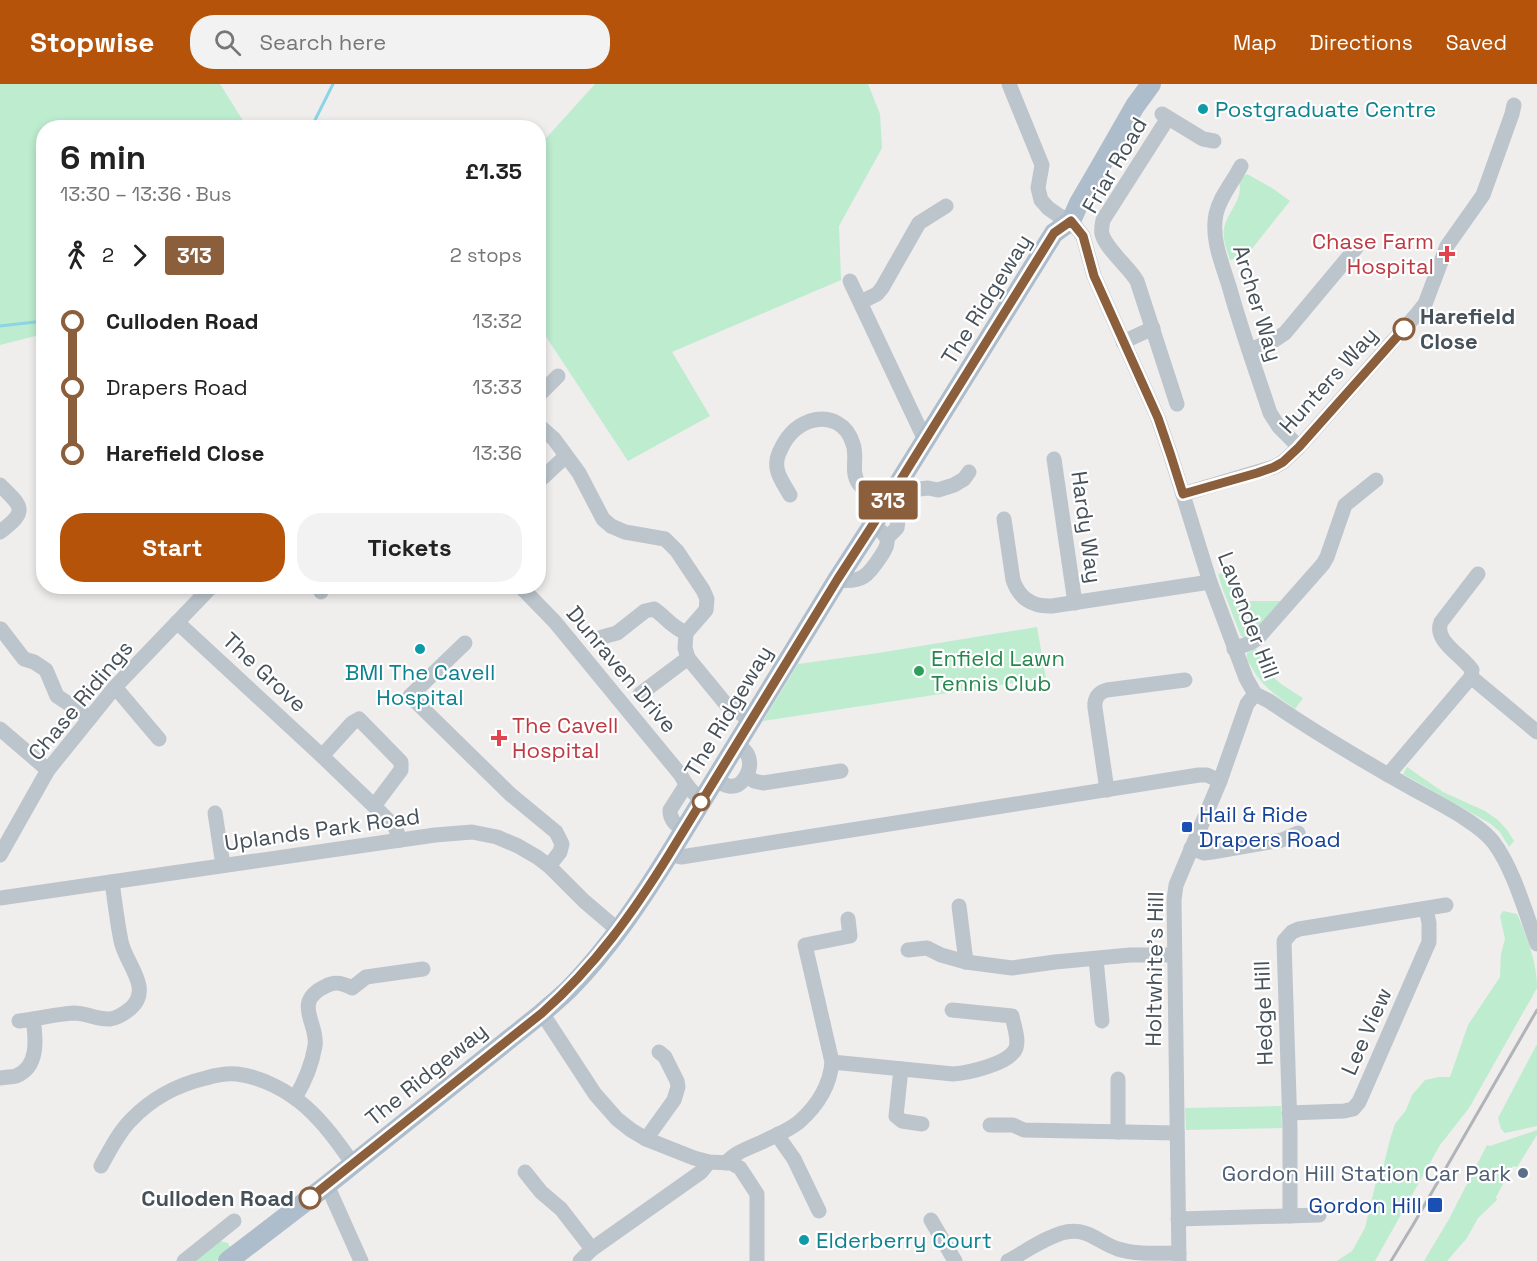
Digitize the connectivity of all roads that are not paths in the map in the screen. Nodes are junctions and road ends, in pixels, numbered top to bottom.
1 (1009, 84) edge
2 (1151, 84) edge
3 (1514, 105) dead end
4 (1214, 141) dead end
5 (1241, 166) dead end
6 (946, 206) dead end
7 (1071, 221) junction
8 (1356, 248) dead end
9 (850, 281) dead end
10 (861, 302) junction
11 (1153, 328) junction
12 (1123, 342) junction
13 (1249, 350) junction
14 (558, 376) dead end
15 (546, 388) edge
16 (1177, 404) dead end
17 (546, 432) edge
18 (926, 440) junction
19 (1299, 447) junction
20 (566, 456) junction
21 (1054, 459) dead end
22 (969, 472) dead end
23 (546, 475) edge
24 (1376, 480) dead end
25 (0, 485) edge
26 (1183, 494) junction
27 (790, 495) dead end
28 (886, 503) junction
29 (1004, 519) dead end
30 (0, 532) edge
31 (879, 532) junction
32 (1478, 574) dead end
33 (1210, 582) junction
34 (204, 594) edge
35 (527, 594) edge
36 (1075, 603) junction
37 (177, 622) junction
38 (1, 629) edge
39 (686, 633) junction
40 (602, 637) dead end
41 (465, 643) dead end
42 (1234, 649) junction
43 (688, 658) junction
44 (1471, 677) junction
45 (1185, 680) dead end
46 (115, 687) junction
47 (640, 694) dead end
48 (1255, 694) junction
49 (90, 718) junction
50 (752, 721) junction
51 (0, 729) edge
52 (1537, 732) edge
53 (159, 739) dead end
54 (737, 744) junction
55 (322, 756) junction
56 (48, 770) junction
57 (841, 771) dead end
58 (1388, 775) junction
59 (747, 776) junction
60 (716, 780) junction
61 (1220, 781) junction
62 (686, 785) junction
63 (1107, 790) junction
64 (702, 800) junction
65 (374, 806) junction
66 (215, 813) dead end
67 (684, 830) junction
68 (1298, 833) dead end
69 (400, 840) junction
70 (1191, 848) junction
71 (670, 853) junction
72 (0, 855) edge
73 (223, 865) junction
74 (549, 866) junction
75 (112, 882) junction
76 (0, 898) edge
77 (1446, 905) dead end
78 (959, 906) dead end
79 (1426, 909) junction
80 (848, 919) dead end
81 (618, 930) junction
82 (1537, 944) edge
83 (908, 950) dead end
84 (1174, 955) junction
85 (1096, 959) junction
86 (966, 962) junction
87 (423, 969) dead end
88 (952, 1010) dead end
89 (542, 1013) junction
90 (1102, 1021) dead end
91 (659, 1052) dead end
92 (832, 1062) junction
93 (901, 1069) junction
94 (1, 1078) edge
95 (1118, 1079) dead end
96 (295, 1098) junction
97 (1289, 1113) junction
98 (922, 1124) dead end
99 (990, 1125) dead end
100 (1118, 1132) junction
101 (1177, 1133) junction
102 (778, 1134) junction
103 (646, 1139) junction
104 (709, 1162) junction
105 (726, 1162) junction
106 (353, 1164) junction
107 (101, 1166) dead end
108 (525, 1172) dead end
109 (327, 1185) junction
110 (819, 1211) dead end
111 (1319, 1215) dead end
112 (1290, 1216) junction
113 (1178, 1219) junction
114 (931, 1220) dead end
115 (592, 1249) junction
116 (234, 1255) edge
117 (1179, 1257) edge
118 (184, 1261) edge
119 (361, 1261) edge
120 (580, 1261) edge
121 (757, 1261) edge
122 (955, 1261) edge
123 (1008, 1261) edge

1 - 7 street
2 - 7 main road, The Ridgeway
3 - 19 street, Hunters Way
4 - 11 street, Friar Road
5 - 13 street, Archer Way
6 - 10 street
7 - 12 street, Lavender Hill
7 - 18 main road, The Ridgeway
8 - 13 street
9 - 10 street
10 - 18 street
11 - 12 street
11 - 16 street, Friar Road
12 - 26 street, Lavender Hill
13 - 19 street, Archer Way
14 - 15 street
17 - 20 street
18 - 28 main road, The Ridgeway
19 - 26 street, Hunters Way
20 - 23 street
20 - 39 street
21 - 36 street, Hardy Way
22 - 31 street
24 - 42 street
25 - 30 street
26 - 33 street, Lavender Hill
27 - 28 street
28 - 31 main road, The Ridgeway
29 - 36 street, Hardy Way
31 - 50 main road, The Ridgeway
32 - 44 street
33 - 36 street, Hardy Way
33 - 42 street, Lavender Hill
34 - 37 street, Chase Ridings
35 - 62 street, Dunraven Drive
37 - 46 street, Chase Ridings
37 - 55 street, The Grove
38 - 49 street
39 - 40 street
39 - 43 street
41 - 74 street
42 - 48 street, Lavender Hill
43 - 47 street
43 - 50 street
44 - 52 street
44 - 58 street
45 - 63 street
46 - 49 street, Chase Ridings
46 - 53 street
48 - 58 street, Lavender Hill
48 - 61 street, Holtwhite's Hill
49 - 56 street, Chase Ridings
50 - 54 main road, The Ridgeway
51 - 56 street
54 - 59 street
54 - 60 main road, The Ridgeway
55 - 65 street, The Grove
55 - 65 street
56 - 72 street, Chase Ridings
57 - 59 street
58 - 82 street, Lavender Hill
59 - 60 street
60 - 64 main road, The Ridgeway
61 - 63 street
61 - 70 street, Holtwhite's Hill
62 - 64 street, Dunraven Drive
62 - 67 street
63 - 71 street
64 - 67 main road, The Ridgeway
65 - 69 street, The Grove
66 - 73 street
67 - 71 main road, The Ridgeway
68 - 70 street
69 - 73 street, Uplands Park Road
69 - 74 street, Uplands Park Road
70 - 84 street, Holtwhite's Hill
71 - 81 main road, The Ridgeway
73 - 75 street, Uplands Park Road
74 - 81 street, Uplands Park Road
75 - 76 street, Uplands Park Road
75 - 94 street
77 - 79 street, Hedge Hill
78 - 86 street
79 - 97 street, Lee View
79 - 97 street, Hedge Hill
80 - 92 street
81 - 89 main road, The Ridgeway
83 - 86 street
84 - 85 street
84 - 101 street, Holtwhite's Hill
85 - 86 street
85 - 90 street
87 - 96 street
88 - 93 street
89 - 103 street
89 - 106 main road, The Ridgeway
91 - 103 street
92 - 93 street
92 - 102 street
93 - 98 street
95 - 100 street
96 - 106 street
96 - 107 street
97 - 112 street, Hedge Hill
99 - 100 street
100 - 101 street
101 - 113 street, Holtwhite's Hill
102 - 105 street
102 - 110 street
103 - 104 street
104 - 105 street
104 - 115 street
105 - 121 street
106 - 109 main road, The Ridgeway
108 - 115 street
109 - 116 main road, The Ridgeway
109 - 119 street
111 - 112 street
112 - 113 street
113 - 117 street, Holtwhite's Hill
114 - 122 street
115 - 120 street
116 - 118 street
117 - 123 street

